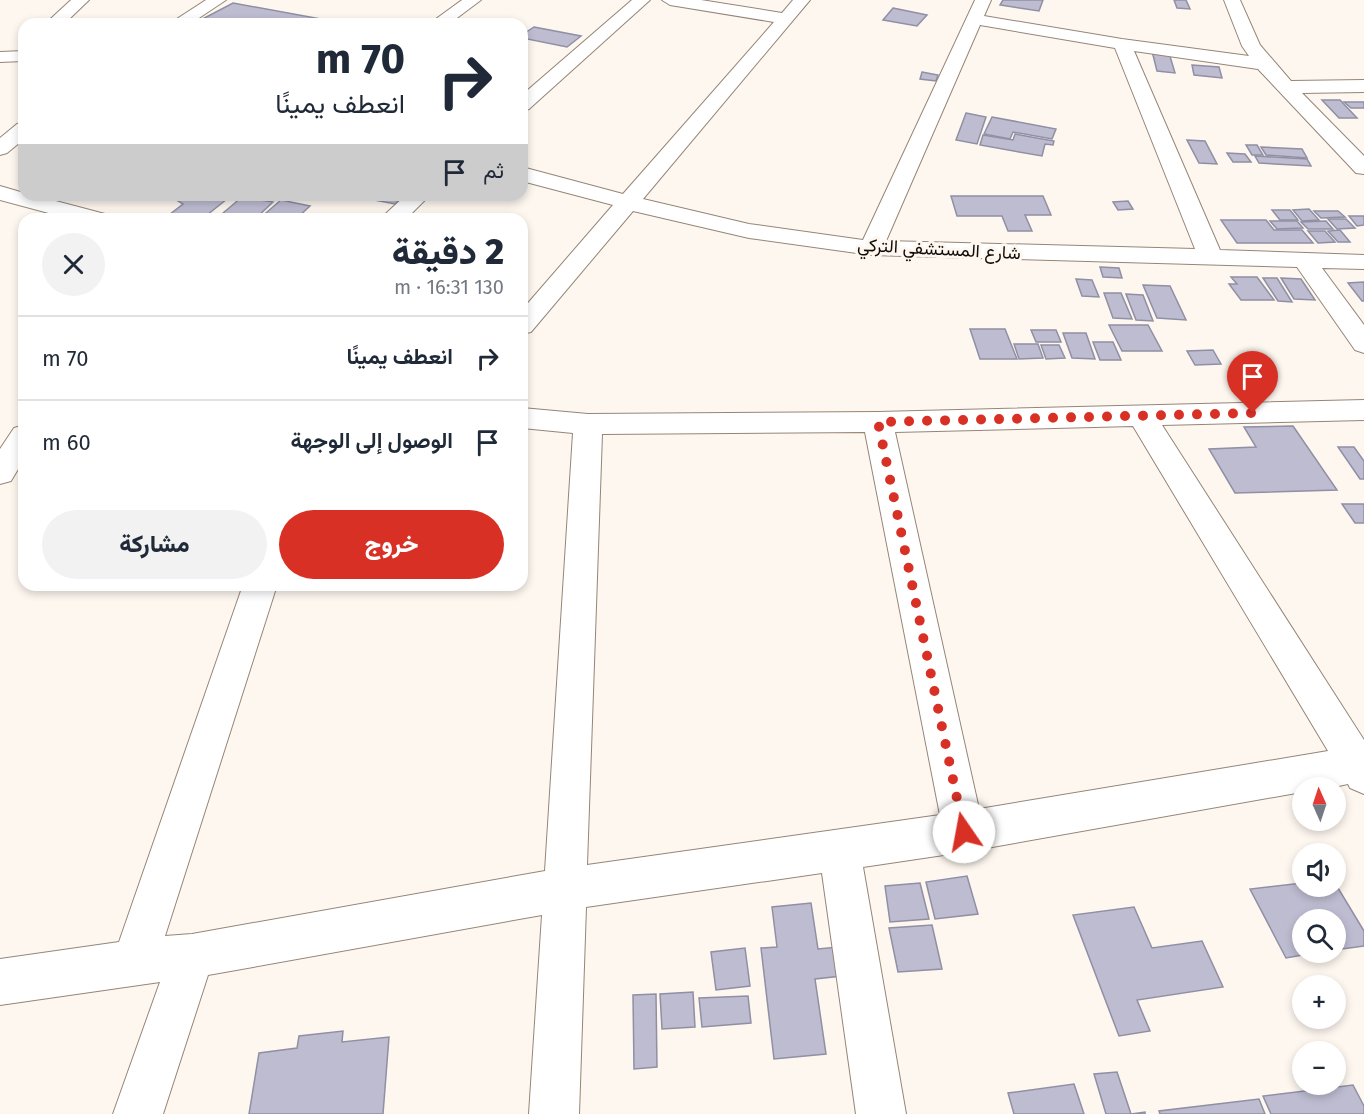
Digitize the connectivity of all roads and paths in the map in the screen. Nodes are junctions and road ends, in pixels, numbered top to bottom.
1 (81, 0) edge
2 (218, 0) edge
3 (473, 0) edge
4 (642, 0) edge
5 (670, 0) edge
6 (802, 0) edge
7 (983, 0) edge
8 (1232, 0) edge
9 (61, 18) edge
10 (188, 18) edge
11 (447, 18) edge
12 (786, 19) junction
13 (974, 19) junction
14 (1122, 44) junction
15 (1264, 64) junction
16 (1364, 86) edge
17 (1285, 87) junction
18 (528, 100) edge
19 (18, 133) edge
20 (0, 149) edge
21 (1364, 168) edge
22 (528, 176) edge
23 (0, 193) edge
24 (18, 198) edge
25 (30, 201) edge
26 (412, 201) edge
27 (627, 202) junction
28 (75, 213) edge
29 (399, 213) edge
30 (871, 248) junction
31 (1210, 256) junction
32 (1304, 260) junction
33 (1364, 262) edge
34 (528, 319) edge
35 (1364, 344) edge
36 (1364, 410) edge
37 (1142, 416) junction
38 (528, 419) edge
39 (878, 422) junction
40 (588, 424) junction
41 (18, 446) edge
42 (0, 473) edge
43 (258, 591) edge
44 (1362, 767) edge
45 (964, 832) junction
46 (839, 850) junction
47 (566, 889) junction
48 (192, 956) junction
49 (134, 962) junction
50 (0, 982) edge
51 (138, 1114) edge
52 (554, 1114) edge
53 (881, 1114) edge

1 - 9 street
2 - 10 street
3 - 11 street
4 - 18 street
5 - 12 street
6 - 12 street
7 - 13 street
8 - 15 street
12 - 27 street
13 - 14 street
13 - 30 street
14 - 15 street
14 - 31 street
15 - 17 street
16 - 17 street
17 - 21 street
19 - 20 street
22 - 27 street, شارع المستشفي التركي
23 - 24 street
25 - 28 street
26 - 29 street
27 - 30 street, شارع المستشفي التركي
27 - 34 street
30 - 31 street, شارع المستشفي التركي
31 - 32 street, شارع المستشفي التركي
32 - 33 street, شارع المستشفي التركي
32 - 35 street
36 - 37 street
37 - 39 street
37 - 44 street
38 - 40 street
39 - 40 street
39 - 45 street
40 - 47 street
41 - 42 street
43 - 49 street
44 - 45 street
45 - 46 street
46 - 47 street
46 - 53 street
47 - 48 street
47 - 52 street
48 - 49 street
48 - 51 street
49 - 50 street

